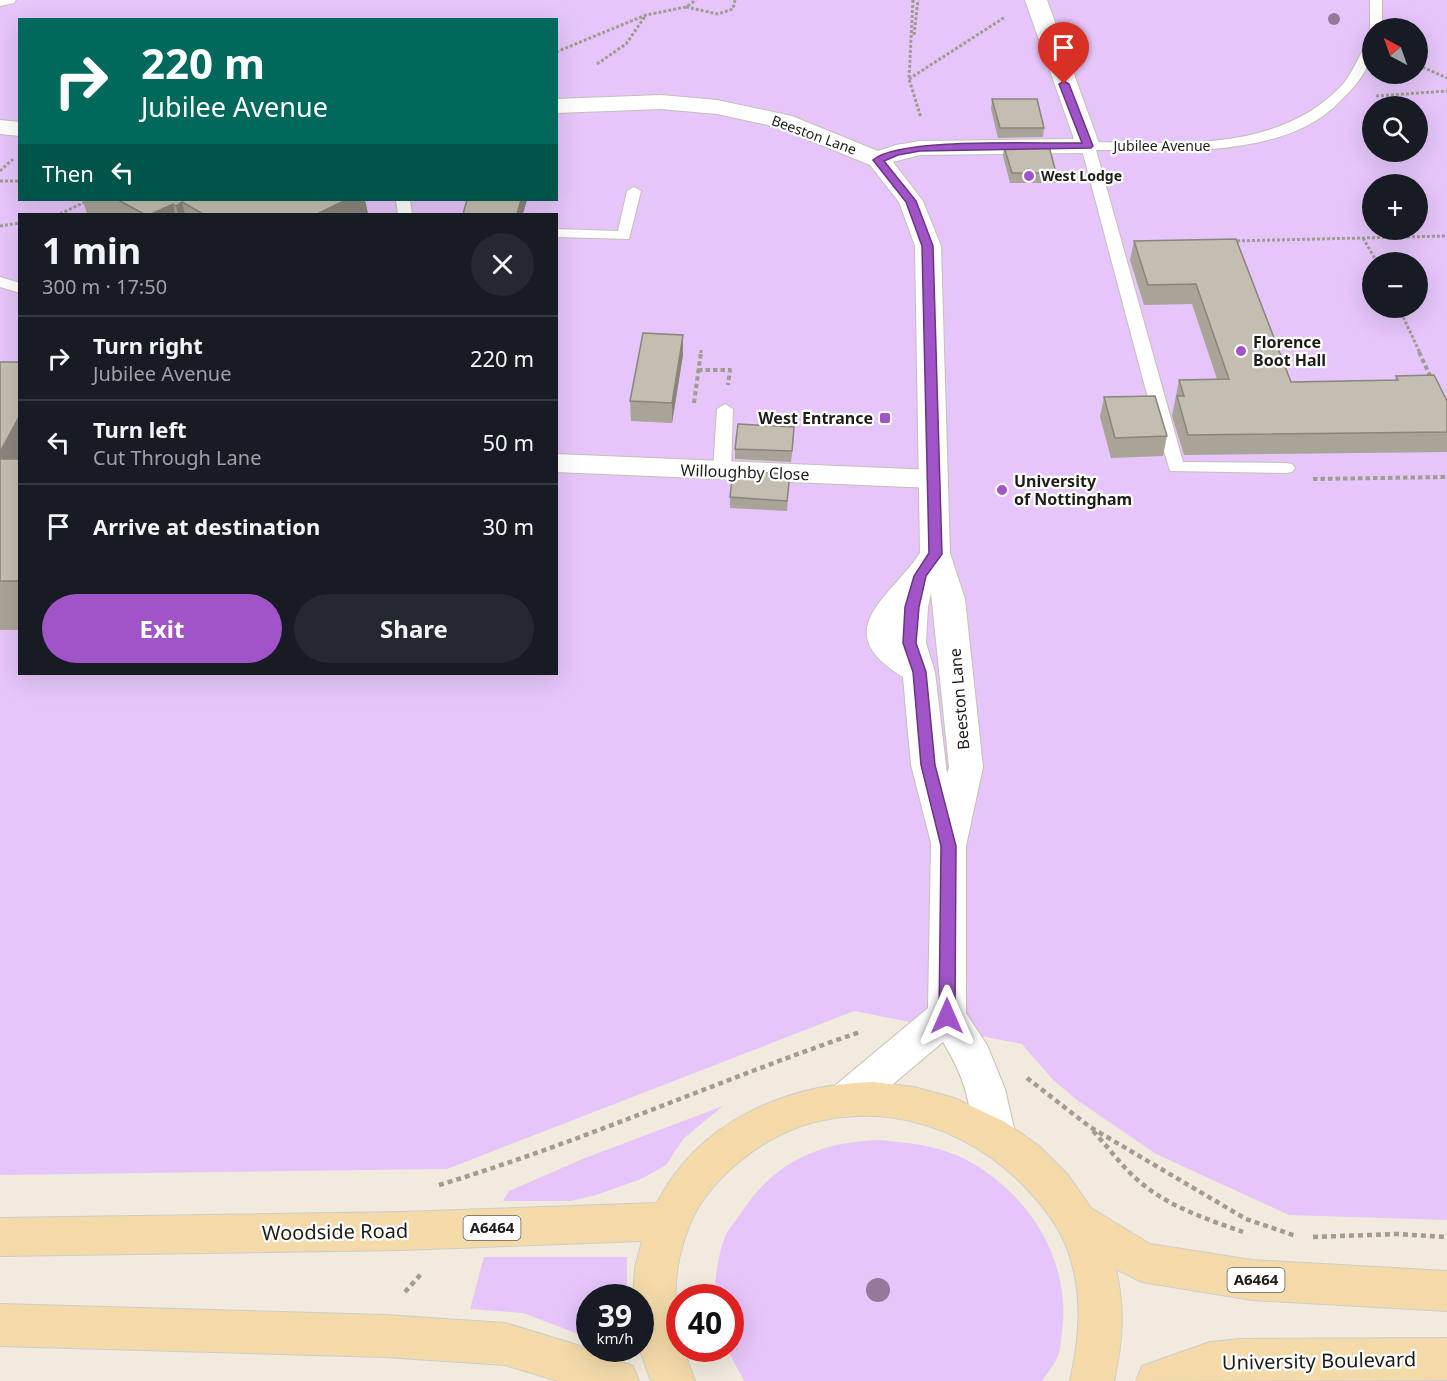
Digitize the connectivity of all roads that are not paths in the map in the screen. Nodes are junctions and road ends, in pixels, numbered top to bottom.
1 (10, 0) edge
2 (1036, 0) edge
3 (1376, 0) edge
4 (0, 2) edge
5 (1376, 18) edge
6 (1362, 69) edge
7 (558, 106) edge
8 (0, 127) edge
9 (18, 129) edge
10 (1088, 146) junction
11 (878, 160) junction
12 (634, 191) dead end
13 (558, 233) edge
14 (0, 282) edge
15 (18, 287) edge
16 (0, 297) edge
17 (725, 409) road end
18 (558, 463) edge
19 (1286, 468) road end
20 (722, 471) junction
21 (933, 479) junction
22 (928, 565) junction
23 (948, 846) junction
24 (947, 1016) junction
25 (846, 1100) junction
26 (996, 1137) junction
27 (669, 1221) junction
28 (1077, 1222) junction
29 (0, 1237) edge
30 (1447, 1291) edge
31 (0, 1325) edge
32 (1447, 1359) edge
33 (617, 1381) edge
34 (673, 1381) edge
35 (1092, 1381) edge
36 (1158, 1381) edge

1 - 4 lane
2 - 10 street
3 - 5 lane
6 - 10 lane, Jubilee Avenue
7 - 11 street, Beeston Lane
8 - 9 street
10 - 11 street, Jubilee Avenue
10 - 19 lane
11 - 21 street, Beeston Lane
12 - 13 lane
14 - 15 lane
15 - 16 lane
17 - 20 lane
18 - 20 street, Willoughby Close
20 - 21 street, Willoughby Close
21 - 22 street, Beeston Lane
22 - 23 street, Beeston Lane
22 - 23 street, Beeston Lane
23 - 24 street, Beeston Lane
24 - 25 street
24 - 26 street
25 - 26 main road
25 - 27 main road
26 - 28 main road
27 - 29 main road, Woodside Road / A6464
27 - 34 main road
28 - 30 main road, A6464
28 - 35 main road
31 - 33 main road
32 - 36 main road, University Boulevard

